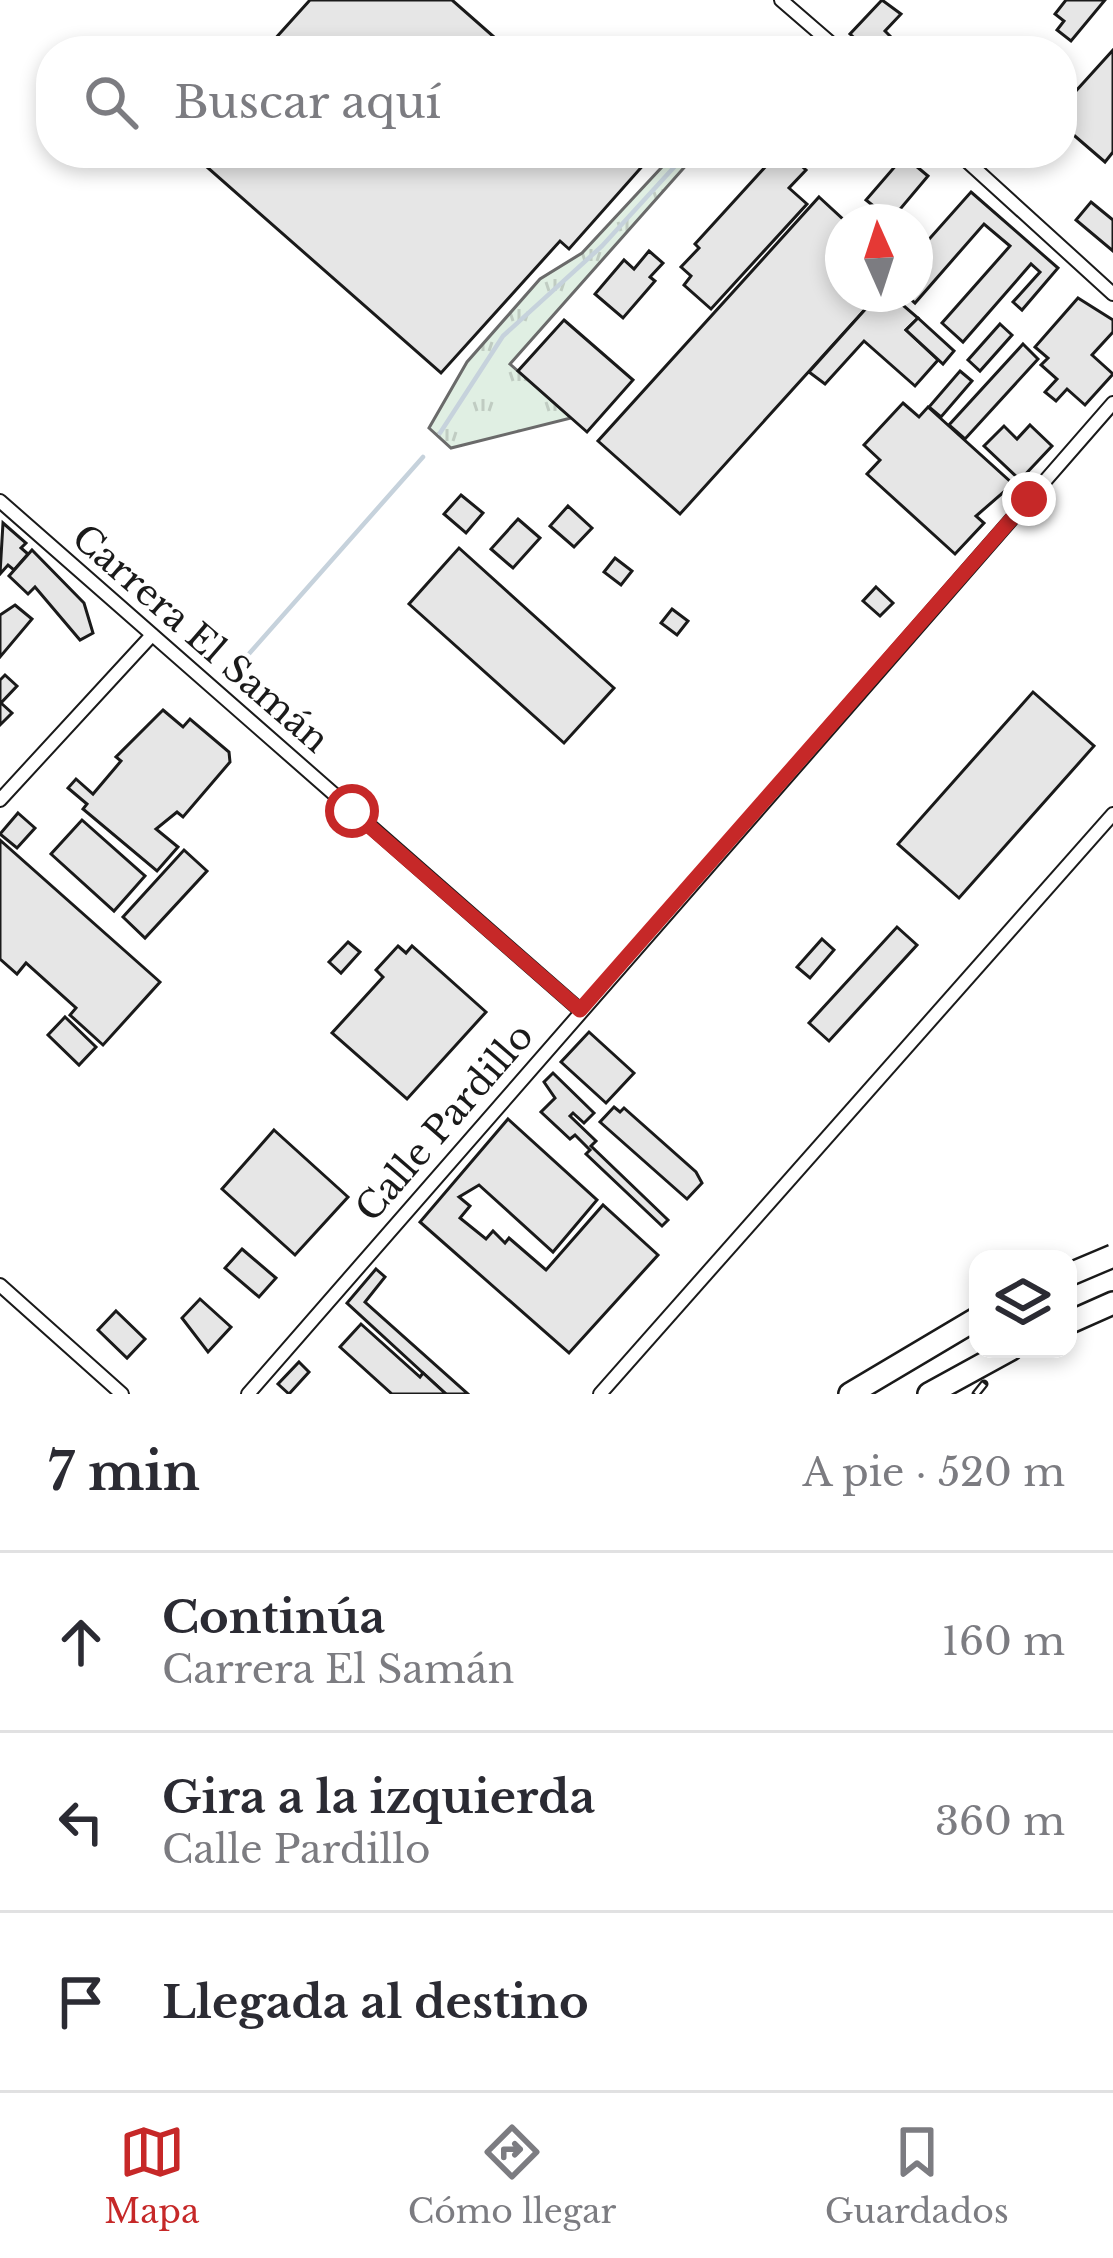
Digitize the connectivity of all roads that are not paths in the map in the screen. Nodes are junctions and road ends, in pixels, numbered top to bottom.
1 (781, 0) edge
2 (823, 36) edge
3 (974, 168) edge
4 (1113, 295) edge
5 (1113, 403) edge
6 (0, 501) edge
7 (152, 635) junction
8 (0, 800) edge
9 (1113, 814) edge
10 (580, 1010) junction
11 (1113, 1256) edge
12 (1077, 1271) edge
13 (0, 1285) edge
14 (1113, 1304) edge
15 (1077, 1320) edge
16 (969, 1323) edge
17 (993, 1358) edge
18 (122, 1394) edge
19 (248, 1394) edge
20 (600, 1394) edge
21 (850, 1394) edge
22 (929, 1394) edge

1 - 2 street
3 - 4 street
5 - 10 street, Calle Pardillo
6 - 7 street, Carrera El Samán
7 - 8 street
7 - 10 street, Carrera El Samán
9 - 20 street
10 - 19 street, Calle Pardillo
11 - 12 highway, bridge
13 - 18 street
14 - 15 highway
16 - 21 highway
17 - 22 highway

